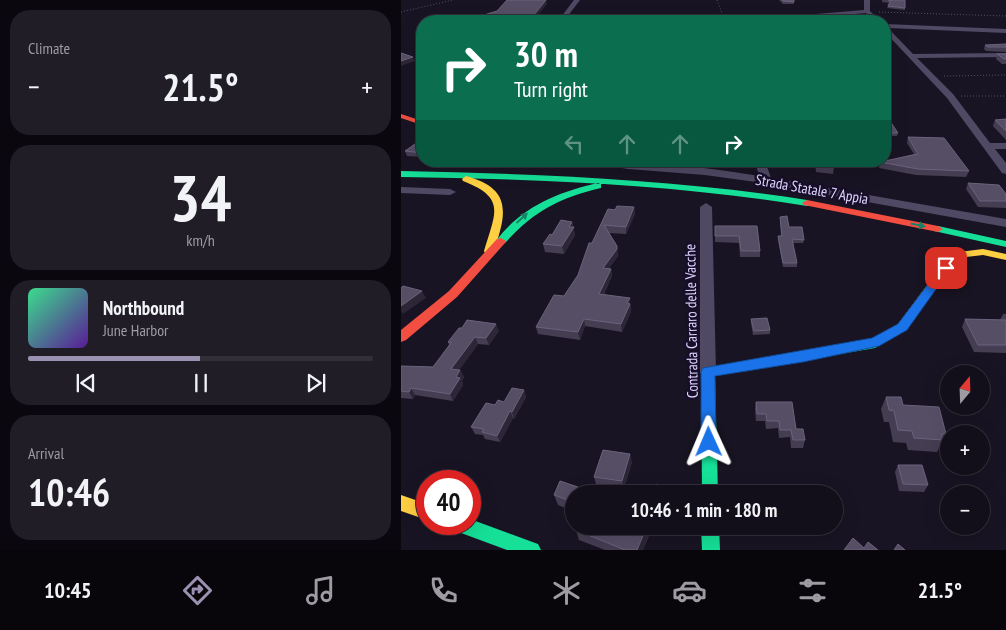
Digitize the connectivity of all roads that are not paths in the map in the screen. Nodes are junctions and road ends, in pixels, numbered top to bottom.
1 (577, 0) edge
2 (867, 0) edge
3 (867, 11) junction
4 (566, 15) edge
5 (823, 15) edge
6 (871, 15) edge
7 (891, 28) edge
8 (1006, 31) edge
9 (891, 35) edge
10 (1006, 55) edge
11 (910, 56) junction
12 (401, 116) edge
13 (416, 121) edge
14 (987, 146) junction
15 (1006, 146) edge
16 (401, 164) edge
17 (416, 165) edge
18 (491, 167) edge
19 (697, 167) edge
20 (762, 167) edge
21 (1006, 171) edge
22 (401, 176) edge
23 (766, 180) junction
24 (401, 190) edge
25 (727, 190) junction
26 (450, 192) dead end
27 (706, 207) dead end
28 (1006, 223) edge
29 (1006, 233) edge
30 (1006, 244) edge
31 (488, 253) junction
32 (1006, 257) edge
33 (401, 337) edge
34 (707, 372) junction
35 (710, 485) edge
36 (401, 503) edge
37 (416, 508) edge
38 (481, 532) edge
39 (710, 535) edge
40 (532, 550) edge
41 (711, 550) edge

1 - 4 street
2 - 3 street
3 - 5 street
3 - 6 street
7 - 8 street
9 - 11 street
10 - 11 street
11 - 14 street
12 - 13 main road
14 - 15 street
14 - 21 street
16 - 17 main road, Strada Statale 7 Appia
18 - 29 main road, Strada Statale 7 Appia
19 - 23 street
20 - 23 street
22 - 25 main road, Strada Statale 7 Appia
22 - 31 main road
23 - 28 street
24 - 26 street
25 -> 30 main road, Strada Statale 7 Appia
31 -> 25 main road
27 - 34 street, Contrada Carraro delle Vacche
31 - 33 main road
32 - 34 main road
34 - 35 main road, Contrada Carraro delle Vacche
36 - 37 main road
38 - 40 main road
39 - 41 main road

